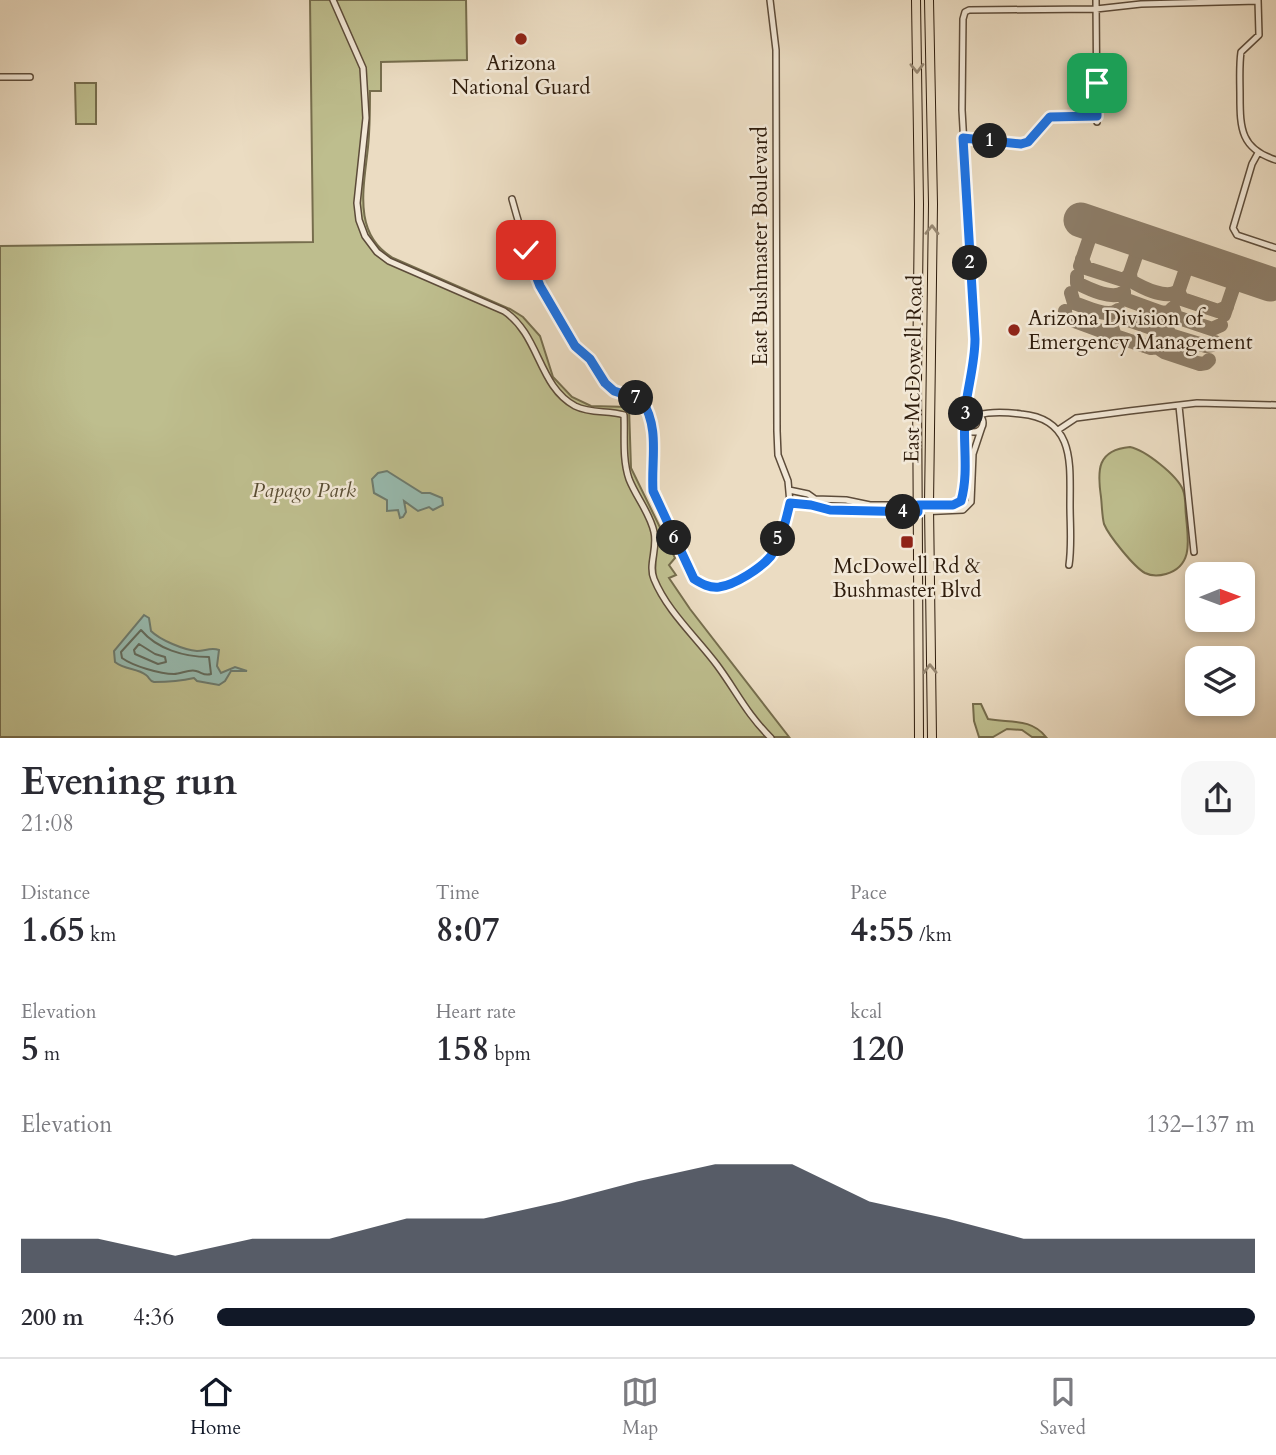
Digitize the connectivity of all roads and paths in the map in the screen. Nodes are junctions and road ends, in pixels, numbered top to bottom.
1 (333, 0) edge
2 (770, 0) edge
3 (916, 0) edge
4 (929, 0) edge
5 (1096, 0) edge
6 (1258, 0) edge
7 (1096, 9) junction
8 (0, 77) edge
9 (30, 77) dead end
10 (963, 138) junction
11 (1258, 153) junction
12 (1276, 160) edge
13 (512, 199) dead end
14 (1276, 248) edge
15 (967, 400) junction
16 (1276, 405) edge
17 (1178, 406) junction
18 (996, 412) junction
19 (977, 415) junction
20 (966, 422) junction
21 (982, 426) junction
22 (1058, 430) junction
23 (789, 490) junction
24 (790, 503) junction
25 (918, 508) junction
26 (929, 508) junction
27 (1194, 552) dead end
28 (1069, 565) dead end
29 (771, 737) edge
30 (919, 737) edge
31 (932, 737) edge

1 - 29 street
2 - 23 street, East Bushmaster Boulevard
3 -> 25 main road, East McDowell Road
26 -> 4 main road, East McDowell Road
5 - 7 street
6 - 7 street
6 - 11 street
7 - 10 street
7 - 10 street
8 - 9 street
10 - 15 street
11 - 12 street
11 - 14 street
13 - 24 street
15 - 19 street
15 - 20 street
16 - 17 street
17 - 22 street
17 - 27 street
18 - 19 street
18 - 21 street
18 - 22 street
19 - 20 street
19 - 21 street
20 - 21 street
20 - 26 street
21 - 26 street
22 - 28 street
23 - 24 street, East Bushmaster Boulevard
23 - 25 street
24 - 25 street
25 - 26 street
25 - 30 main road, East McDowell Road
31 -> 26 main road, East McDowell Road

